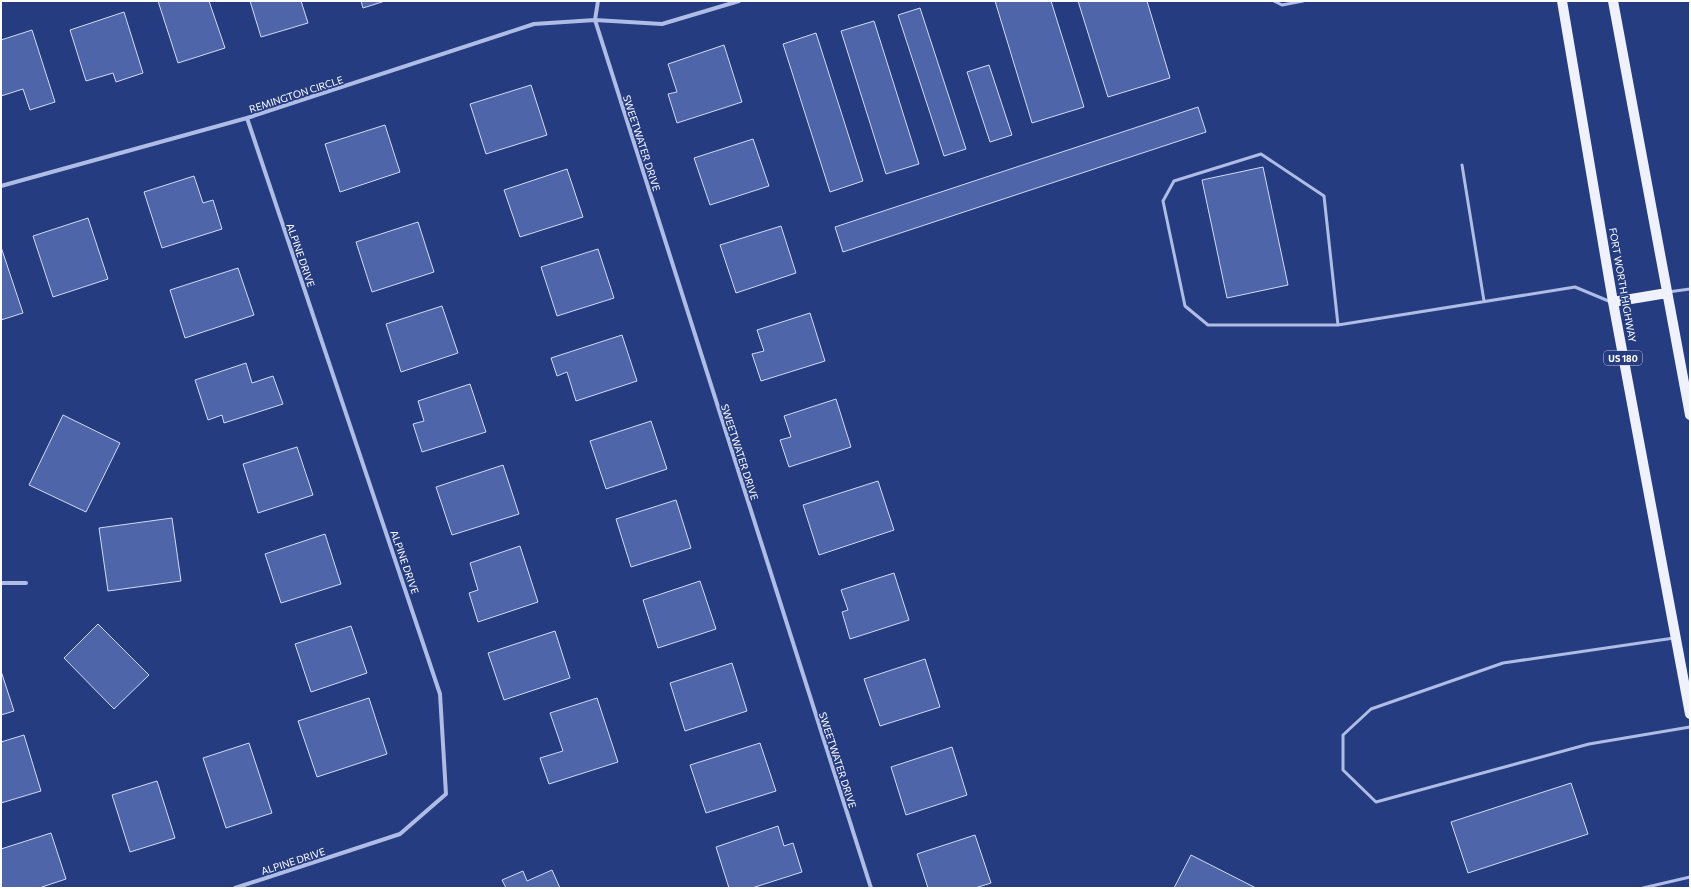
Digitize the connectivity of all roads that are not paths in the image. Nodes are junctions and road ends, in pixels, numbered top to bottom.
1 (598, 1) edge
2 (739, 1) edge
3 (1274, 1) edge
4 (1303, 1) edge
5 (1562, 1) edge
6 (1613, 1) edge
7 (595, 20) junction
8 (246, 118) junction
9 (1462, 165) dead end
10 (1, 186) edge
11 (1690, 289) edge
12 (1667, 293) junction
13 (1484, 301) junction
14 (1613, 302) junction
15 (1338, 325) junction
16 (1690, 415) edge
17 (1, 583) edge
18 (26, 583) dead end
19 (1676, 638) junction
20 (1690, 714) edge
21 (1690, 727) edge
22 (1690, 877) edge
23 (235, 888) edge
24 (871, 888) edge
25 (1643, 888) edge

1 - 7 street, SWEETWATER DRIVE
2 - 7 street
3 - 4 lane
5 - 14 main road, FORT WORTH HIGHWAY / US 180
6 - 12 main road
7 - 8 street, REMINGTON CIRCLE
7 - 24 street, SWEETWATER DRIVE
8 - 10 street, REMINGTON CIRCLE
8 - 23 street, ALPINE DRIVE
9 - 13 lane
11 - 12 lane
12 - 14 main road
12 - 16 main road
13 - 14 lane
13 - 15 lane
14 - 19 main road, FORT WORTH HIGHWAY / US 180
15 - 15 lane
17 - 18 street
19 - 20 main road, FORT WORTH HIGHWAY / US 180
19 - 21 lane
22 - 25 lane

